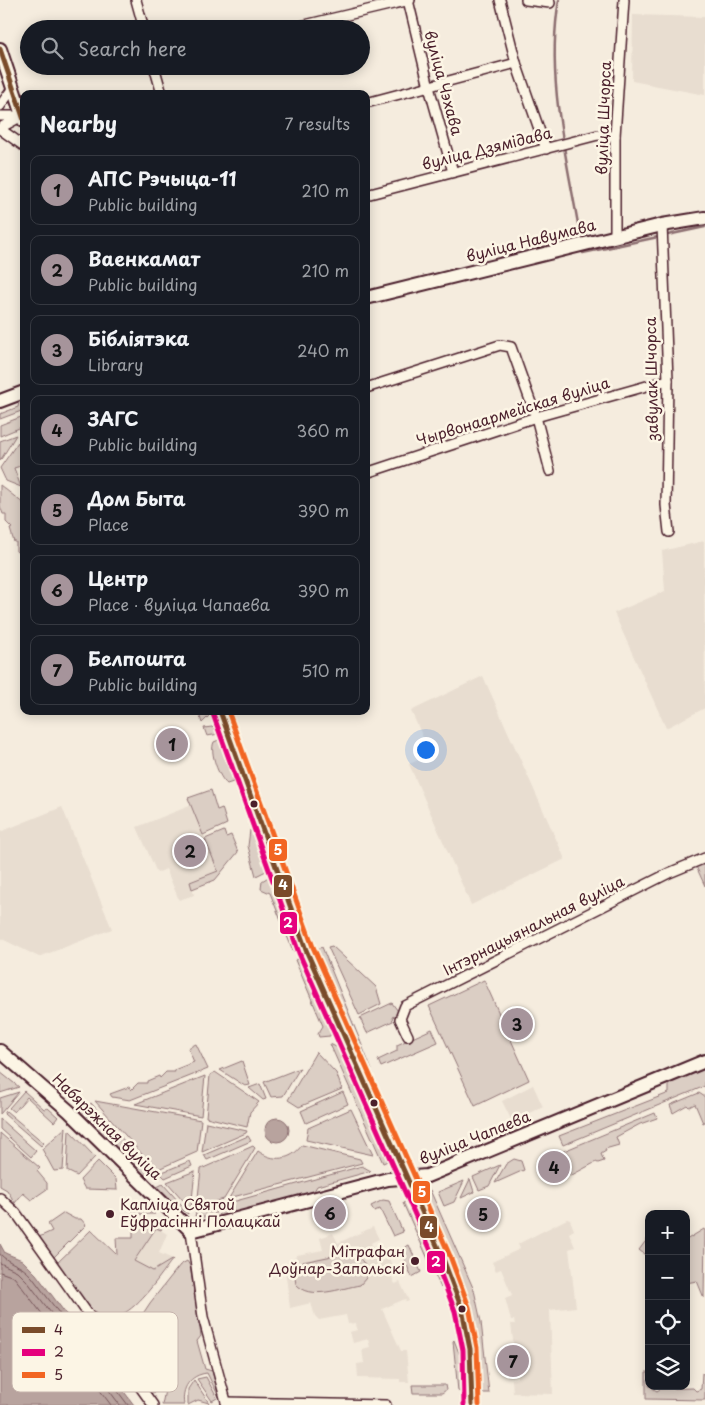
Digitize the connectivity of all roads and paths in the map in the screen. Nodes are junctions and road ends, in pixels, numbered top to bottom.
1 (136, 0) edge
2 (409, 0) edge
3 (500, 0) edge
4 (526, 0) edge
5 (624, 0) edge
6 (550, 3) dead end
7 (142, 20) edge
8 (326, 20) edge
9 (0, 49) edge
10 (516, 63) junction
11 (157, 75) edge
12 (429, 87) junction
13 (13, 88) junction
14 (161, 90) edge
15 (370, 102) edge
16 (0, 106) edge
17 (20, 110) edge
18 (0, 116) edge
19 (20, 119) edge
20 (20, 120) edge
21 (0, 129) edge
22 (615, 136) junction
23 (20, 143) edge
24 (546, 149) junction
25 (453, 172) junction
26 (370, 194) edge
27 (705, 218) edge
28 (662, 225) junction
29 (615, 237) junction
30 (370, 297) edge
31 (668, 380) junction
32 (370, 387) edge
33 (20, 394) edge
34 (0, 401) edge
35 (536, 417) junction
36 (550, 471) dead end
37 (370, 472) edge
38 (669, 532) dead end
39 (221, 715) edge
40 (705, 858) edge
41 (408, 1036) dead end
42 (0, 1051) edge
43 (705, 1061) edge
44 (406, 1178) junction
45 (0, 1198) edge
46 (191, 1231) junction
47 (87, 1312) edge
48 (144, 1392) edge
49 (226, 1403) edge
50 (153, 1405) edge
51 (386, 1405) edge
52 (472, 1405) edge

1 - 7 street
2 - 8 street
2 - 12 street, вуліца Чэхава
3 - 10 street
4 - 6 street
5 - 22 street, вуліца Шчорса
9 - 13 street
10 - 12 street
10 - 24 street
11 - 14 street
12 - 15 street
12 - 25 street, вуліца Чэхава
13 - 16 street
13 - 17 street
18 - 19 street
20 - 21 street
21 - 23 street
22 - 24 street, вуліца Дзямідава
22 - 29 street, вуліца Шчорса
24 - 25 street, вуліца Дзямідава
25 - 26 street, вуліца Дзямідава
27 - 28 street, вуліца Навумава
28 - 29 street, вуліца Навумава
28 - 31 street, завулак Шчорса
29 - 30 street, вуліца Навумава
31 - 35 street, Чырвонаармейская вуліца
31 - 38 street, завулак Шчорса
32 - 35 street
33 - 34 street
35 - 36 street
35 - 37 street, Чырвонаармейская вуліца
39 - 44 street
40 - 41 street, Інтэрнацыянальная вуліца
42 - 46 street, Набярэжная вуліца
43 - 44 street, вуліца Чапаева
44 - 46 street, вуліца Чапаева
44 - 52 street
45 - 47 street
46 - 49 street
48 - 50 street
49 - 51 street

